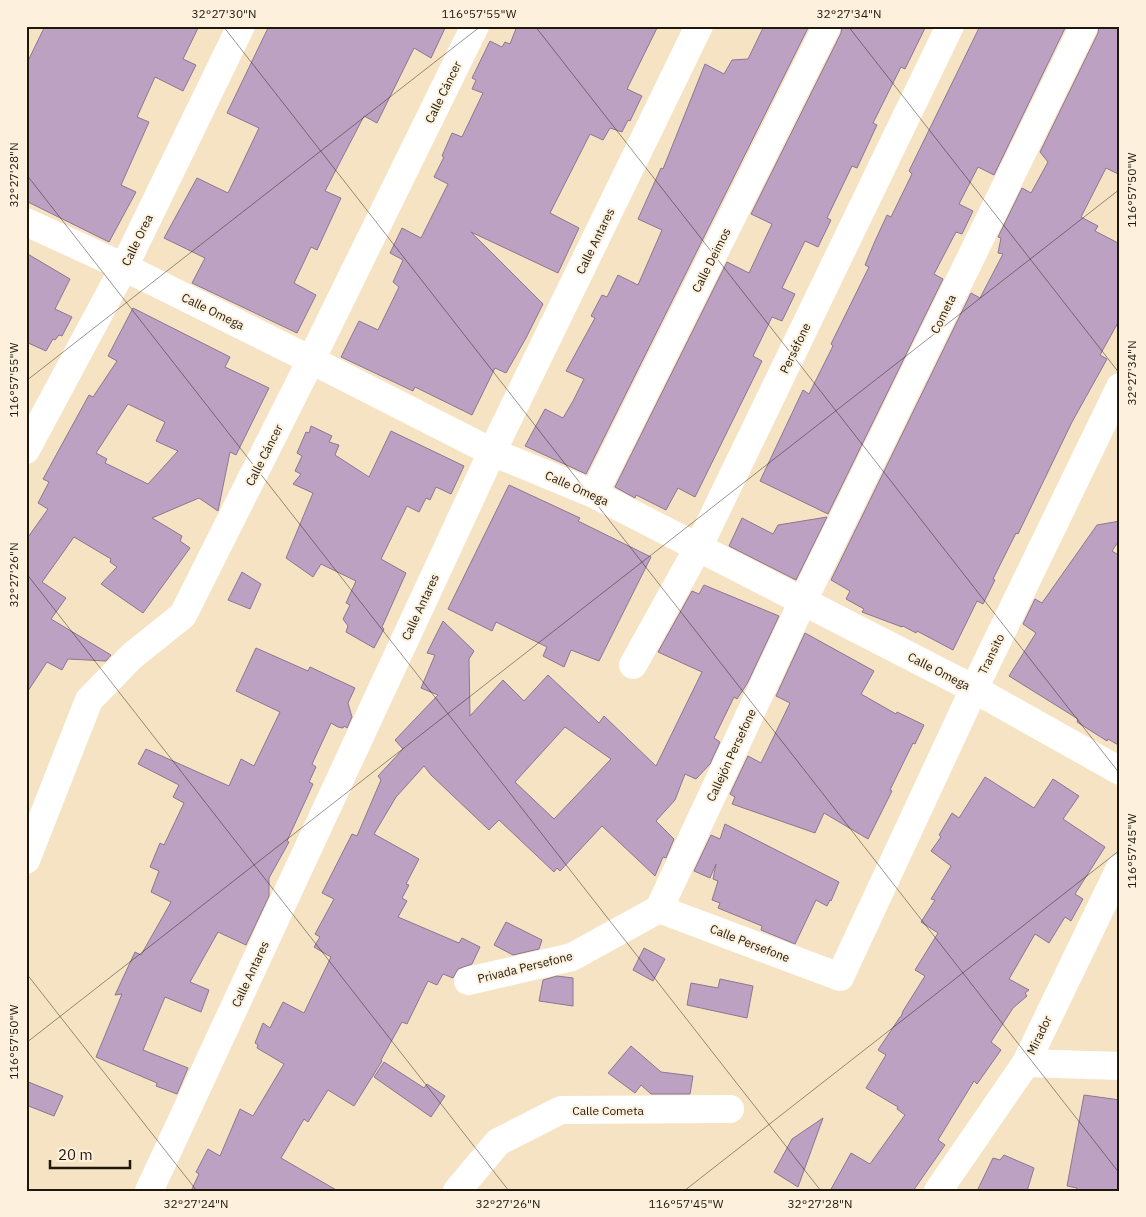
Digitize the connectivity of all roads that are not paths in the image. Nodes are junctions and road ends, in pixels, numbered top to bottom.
1 (242, 26) edge
2 (475, 26) edge
3 (699, 26) edge
4 (827, 26) edge
5 (950, 26) edge
6 (1084, 26) edge
7 (26, 222) edge
8 (124, 267) junction
9 (311, 360) junction
10 (1120, 387) edge
11 (26, 450) edge
12 (492, 452) junction
13 (594, 494) junction
14 (698, 548) junction
15 (803, 601) junction
16 (633, 666) dead end
17 (974, 690) junction
18 (1120, 771) edge
19 (26, 860) edge
20 (1120, 868) edge
21 (659, 909) junction
22 (840, 977) joint
23 (468, 981) dead end
24 (1026, 1063) junction
25 (1120, 1066) edge
26 (730, 1109) dead end
27 (149, 1191) edge
28 (457, 1191) edge
29 (938, 1191) edge

1 - 8 street, Calle Orea
2 - 9 street, Calle Cáncer
3 - 12 street, Calle Antares
4 - 13 street, Calle Deimos
5 - 14 street, Perséfone
6 - 15 street, Cometa
7 - 8 street, Calle Omega
8 - 9 street, Calle Omega
8 - 11 street, Calle Orea
9 - 12 street, Calle Omega
9 - 19 street, Calle Cáncer
10 - 17 street, Transito
12 - 13 street, Calle Omega
12 - 27 street, Calle Antares
13 - 14 street, Calle Omega
14 - 15 street, Calle Omega
14 - 16 street, Perséfone
15 - 17 street, Calle Omega
15 - 21 street, Callejón Persefone
17 - 18 street, Calle Omega
17 - 22 street, Transito
20 - 24 street, Mirador
21 - 22 street, Calle Persefone
21 - 23 street, Privada Persefone
24 - 25 street
24 - 29 street, Mirador
26 - 28 street, Calle Cometa

